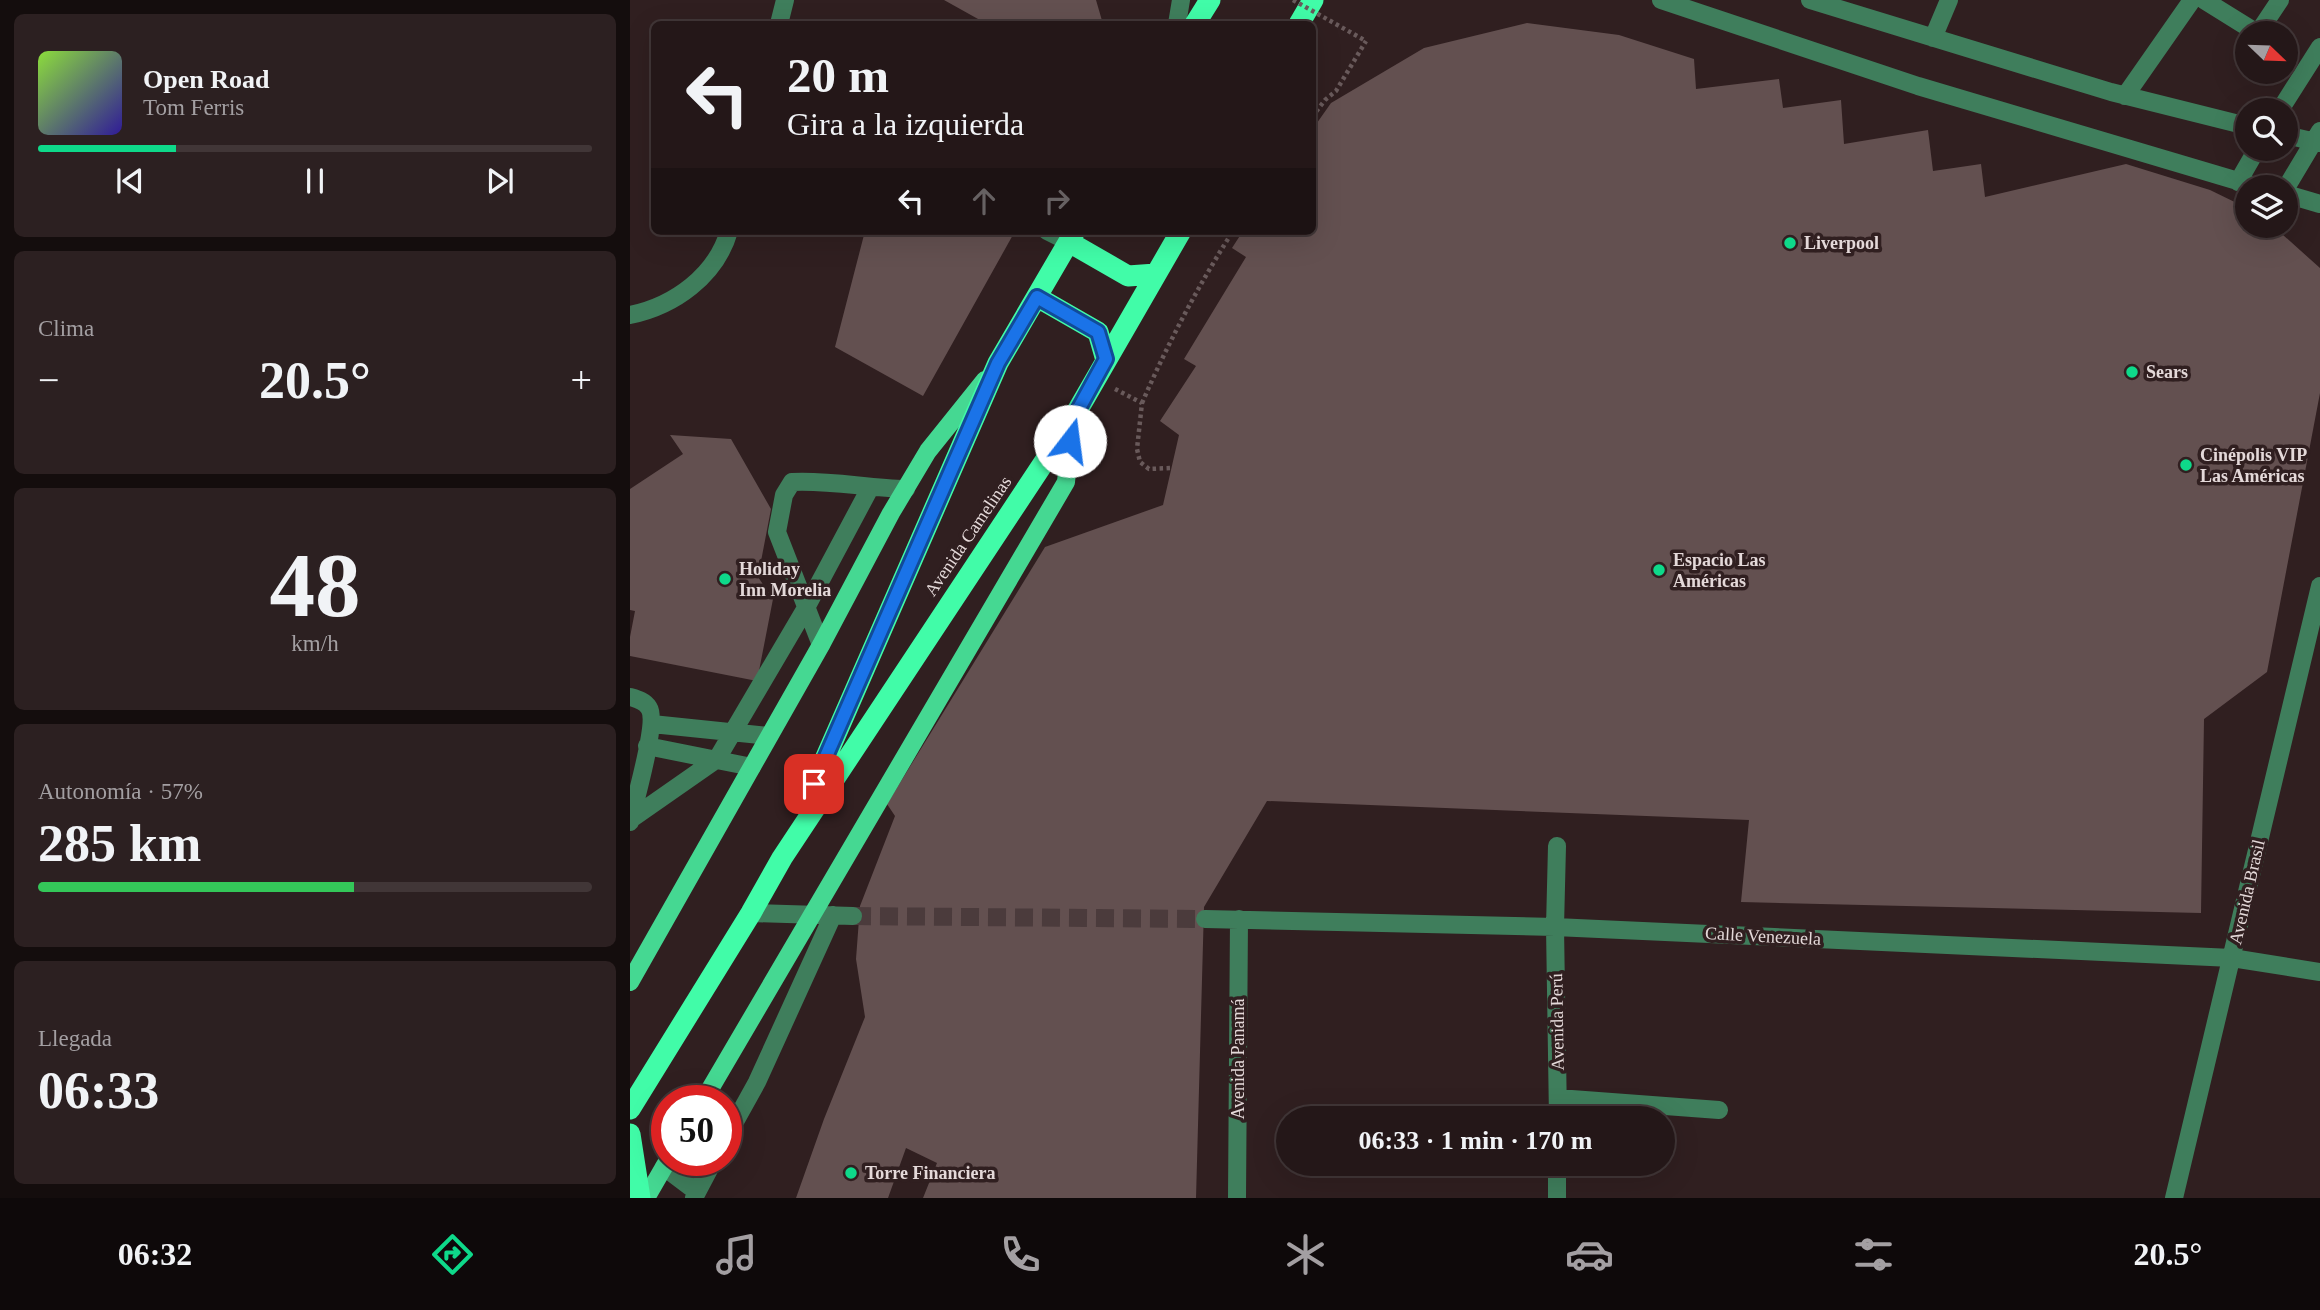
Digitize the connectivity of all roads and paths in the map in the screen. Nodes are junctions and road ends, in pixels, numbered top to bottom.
1 (785, 0) edge
2 (1181, 0) edge
3 (1209, 0) edge
4 (1293, 0) edge
5 (1313, 0) edge
6 (1661, 0) edge
7 (1810, 0) edge
8 (1949, 0) edge
9 (2192, 0) edge
10 (2204, 0) edge
11 (2280, 0) edge
12 (780, 21) edge
13 (1178, 21) edge
14 (1197, 21) edge
15 (1301, 21) edge
16 (2238, 21) edge
17 (2265, 21) edge
18 (1933, 38) junction
19 (2320, 47) edge
20 (2125, 96) junction
21 (2288, 98) edge
22 (1316, 112) edge
23 (2235, 123) edge
24 (2298, 136) edge
25 (2318, 139) edge
26 (2294, 175) edge
27 (2235, 181) edge
28 (2298, 198) edge
29 (2320, 204) edge
30 (727, 235) edge
31 (1179, 235) edge
32 (1231, 235) edge
33 (1072, 237) edge
34 (1156, 275) junction
35 (1037, 297) junction
36 (630, 315) edge
37 (1106, 359) junction
38 (998, 363) junction
39 (1096, 379) junction
40 (1142, 403) junction
41 (1072, 421) junction
42 (1170, 468) dead end
43 (870, 488) junction
44 (906, 489) junction
45 (2320, 586) edge
46 (807, 606) junction
47 (821, 645) junction
48 (630, 696) edge
49 (652, 724) junction
50 (733, 733) junction
51 (769, 736) junction
52 (647, 746) junction
53 (718, 759) junction
54 (752, 767) junction
55 (631, 821) edge
56 (1557, 846) dead end
57 (782, 858) junction
58 (751, 913) junction
59 (813, 915) junction
60 (833, 915) junction
61 (853, 916) tunnel mouth
62 (1205, 919) tunnel mouth
63 (1239, 919) junction
64 (1555, 927) junction
65 (2232, 958) junction
66 (634, 967) edge
67 (2320, 972) edge
68 (630, 982) edge
69 (712, 1085) edge
70 (1558, 1098) junction
71 (1558, 1106) edge
72 (630, 1109) edge
73 (742, 1109) edge
74 (1718, 1110) dead end
75 (630, 1134) edge
76 (659, 1176) edge
77 (678, 1176) edge
78 (706, 1176) edge
79 (1557, 1176) edge
80 (696, 1195) edge
81 (640, 1198) edge
82 (646, 1198) edge
83 (1237, 1198) edge
84 (1557, 1198) edge
85 (2174, 1198) edge

1 - 12 street
2 - 13 street
3 - 14 highway
4 - 22 path, bridge
5 - 15 highway
6 - 27 street
7 - 18 street
8 - 18 street
9 - 20 street
10 - 16 street
11 - 17 street
18 - 20 street
19 - 21 street
20 - 23 street
24 - 25 street
25 - 26 street
28 - 29 street
30 - 36 street
31 - 34 highway, Avenida Camelinas
32 - 40 path
33 - 34 highway
33 - 35 highway, Avenida Camelinas
34 - 37 highway, Avenida Camelinas
35 - 37 highway
35 - 38 highway, Avenida Camelinas
37 - 39 highway, Avenida Camelinas
38 - 44 main road
38 - 57 highway, Avenida Camelinas
39 - 40 path
39 - 41 highway, Avenida Camelinas
40 - 42 path
41 - 57 highway, Avenida Camelinas
41 - 59 main road
43 - 44 street
43 - 46 street
43 - 46 street
44 - 47 main road
45 - 65 street, Avenida Brasil
46 - 47 street
46 - 50 street
47 - 51 main road
48 - 49 street
49 - 50 street
49 - 52 street
50 - 51 street
50 - 53 street
51 - 54 main road
52 - 53 street
52 - 55 street
53 - 54 street
53 - 55 street
54 - 66 main road
56 - 64 street, Avenida Perú
57 - 58 highway, Avenida Camelinas
58 - 59 street
58 - 72 highway, Avenida Camelinas
59 - 60 street
59 - 69 main road
60 - 61 street
60 - 73 street
62 - 63 street, Calle Venezuela
63 - 64 street, Calle Venezuela
63 - 83 street, Avenida Panamá
64 - 65 street, Calle Venezuela
64 - 70 street, Avenida Perú
65 - 67 street, Calle Venezuela
65 - 85 street, Avenida Brasil
66 - 68 main road
70 - 71 street, Avenida Perú
70 - 74 street
75 - 81 highway
76 - 82 main road
77 - 80 street
78 - 80 street
79 - 84 street

